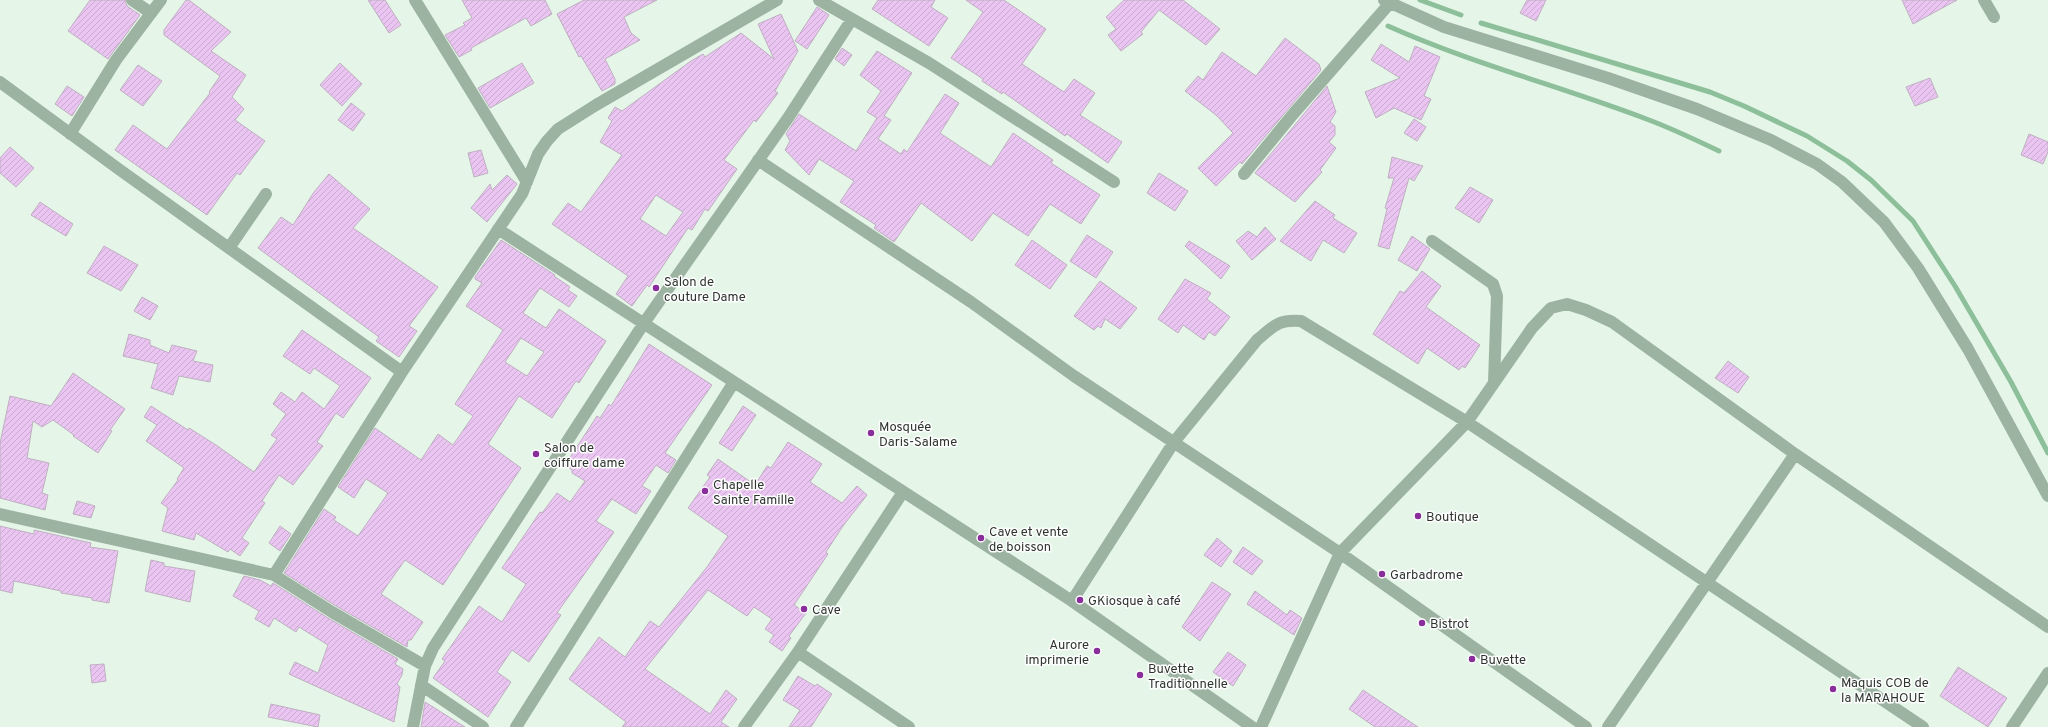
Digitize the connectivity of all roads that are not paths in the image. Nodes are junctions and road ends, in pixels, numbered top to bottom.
1 (132, 0) edge
2 (160, 0) edge
3 (415, 0) edge
4 (777, 0) edge
5 (819, 0) edge
6 (1984, 0) edge
7 (1387, 2) edge
8 (151, 13) junction
9 (1994, 17) dead end
10 (852, 19) junction
11 (0, 82) edge
12 (70, 134) junction
13 (758, 160) junction
14 (1244, 174) dead end
15 (527, 182) junction
16 (1114, 182) dead end
17 (266, 194) dead end
18 (498, 229) junction
19 (1432, 241) dead end
20 (229, 248) junction
21 (644, 323) junction
22 (402, 372) junction
23 (734, 382) junction
24 (1494, 382) junction
25 (1467, 422) junction
26 (1174, 442) junction
27 (1795, 454) junction
28 (903, 492) junction
29 (2048, 496) edge
30 (0, 514) edge
31 (1340, 553) junction
32 (274, 575) junction
33 (1707, 582) junction
34 (1072, 601) junction
35 (2048, 627) edge
36 (798, 652) junction
37 (426, 666) junction
38 (2048, 673) edge
39 (421, 685) junction
40 (414, 727) edge
41 (483, 727) edge
42 (516, 727) edge
43 (744, 727) edge
44 (909, 727) edge
45 (1252, 727) edge
46 (1261, 727) edge
47 (1586, 727) edge
48 (1608, 727) edge
49 (1923, 727) edge
50 (2012, 727) edge

1 - 8 street
2 - 8 street
3 - 15 street
4 - 15 street
5 - 10 street
6 - 9 street
7 - 14 street
7 - 29 street
8 - 12 street
10 - 13 street
10 - 16 street
11 - 12 street
12 - 20 street
13 - 21 street
13 - 26 street
15 - 18 street
17 - 20 street
18 - 21 street
18 - 22 street
19 - 24 street
20 - 22 street
21 - 23 street
21 - 37 street
22 - 32 street
23 - 28 street
23 - 42 street
24 - 25 street
24 - 27 street
25 - 26 street
25 - 31 street
25 - 33 street
26 - 31 street
26 - 34 street
27 - 33 street
27 - 35 street
28 - 34 street
28 - 36 street
30 - 32 street
31 - 46 street
31 - 47 street
32 - 37 street
33 - 48 street
33 - 49 street
34 - 45 street
36 - 43 street
36 - 44 street
37 - 39 street
38 - 50 street
39 - 40 street
39 - 41 street

